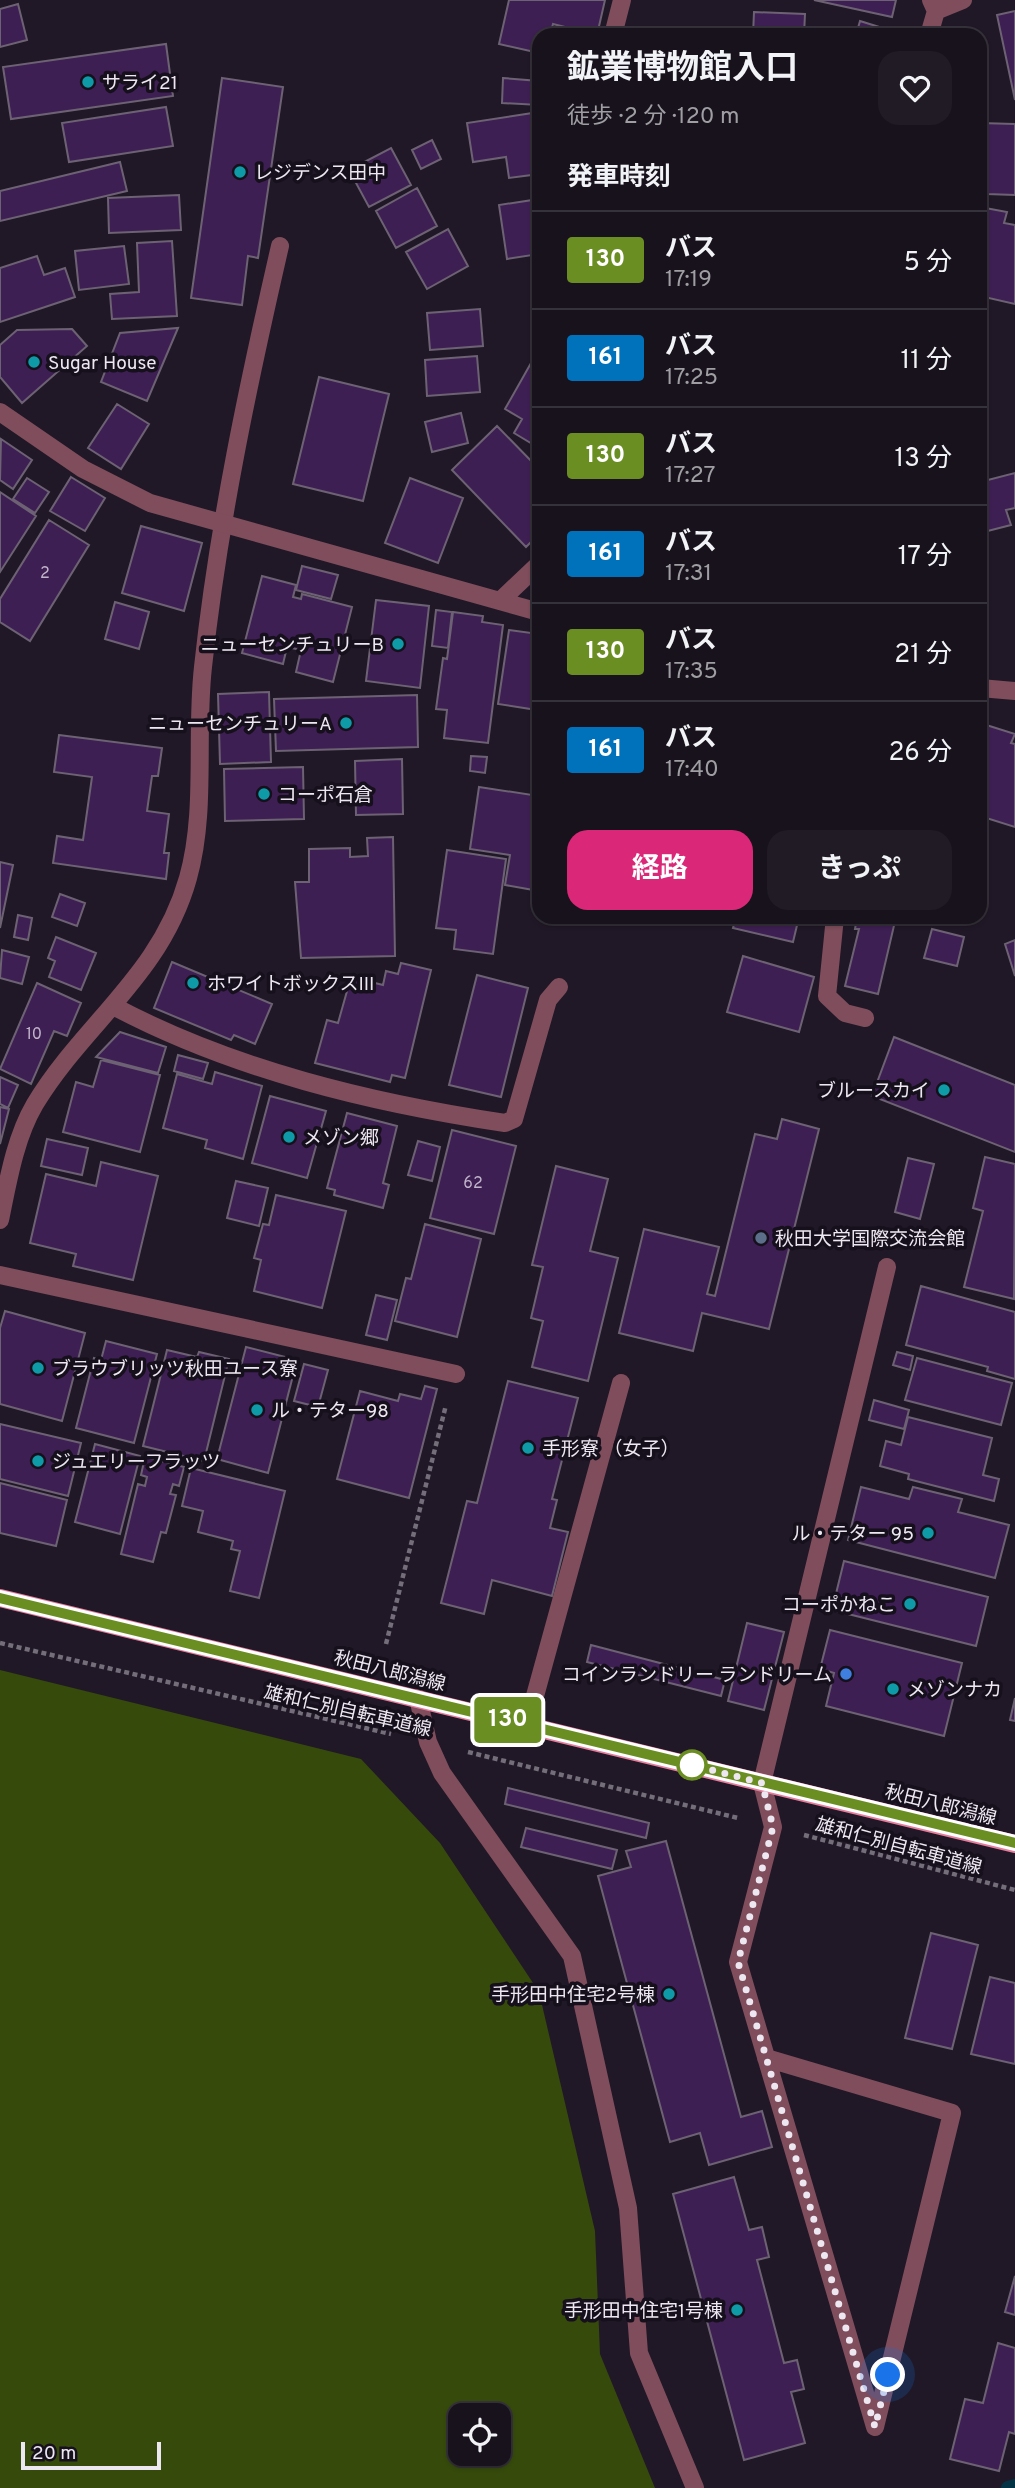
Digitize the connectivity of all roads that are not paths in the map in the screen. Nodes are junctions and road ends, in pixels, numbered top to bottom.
1 (622, 0) edge
2 (963, 0) edge
3 (934, 6) edge
4 (615, 28) edge
5 (930, 28) edge
6 (280, 246) dead end
7 (0, 412) edge
8 (225, 526) junction
9 (532, 571) edge
10 (500, 601) junction
11 (532, 610) edge
12 (987, 689) edge
13 (1015, 691) edge
14 (834, 924) edge
15 (559, 987) dead end
16 (113, 1006) junction
17 (865, 1018) dead end
18 (0, 1220) edge
19 (887, 1267) dead end
20 (0, 1275) edge
21 (454, 1374) road end
22 (621, 1383) dead end
23 (0, 1598) edge
24 (418, 1698) junction
25 (527, 1724) junction
26 (762, 1783) junction
27 (1015, 1843) edge
28 (766, 2058) junction
29 (695, 2488) edge

1 - 4 street
2 - 3 street
3 - 5 street
6 - 8 street
7 - 8 street
8 - 10 street
8 - 16 street
9 - 10 street
10 - 11 street
12 - 13 street
14 - 17 street
15 - 16 street
16 - 18 street
19 - 26 street
20 - 21 street
22 - 25 street
23 - 24 main road, 秋田八郎潟線
24 - 25 main road, 秋田八郎潟線
24 - 29 street
25 - 26 main road, 秋田八郎潟線
26 - 27 main road, 秋田八郎潟線
26 - 28 street
28 - 28 street

